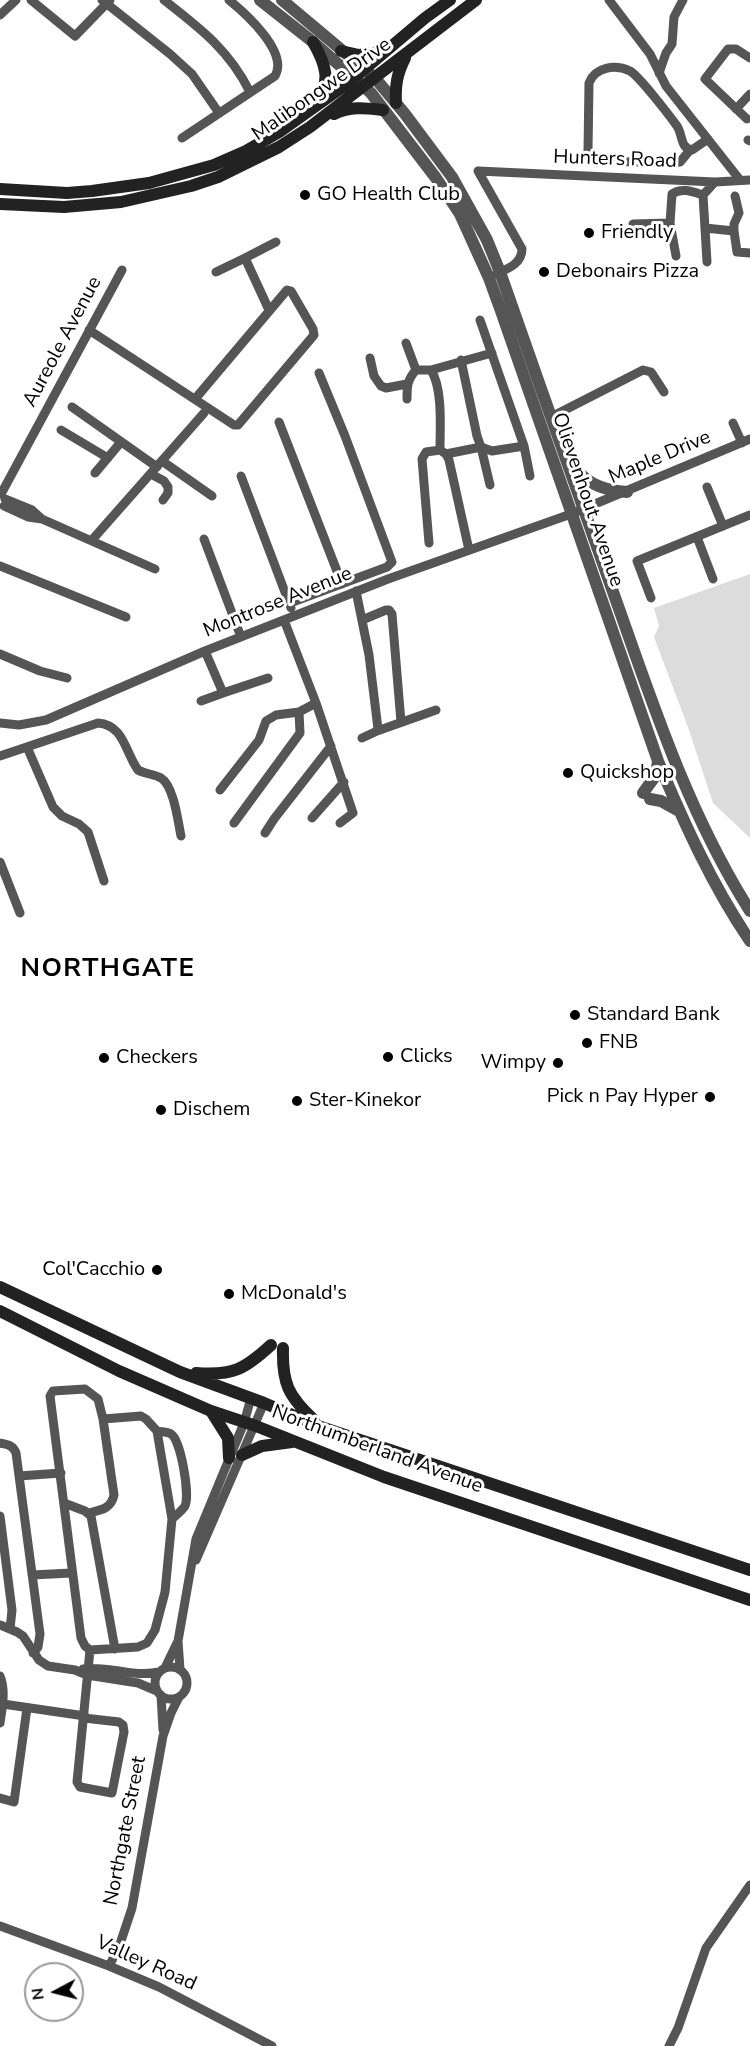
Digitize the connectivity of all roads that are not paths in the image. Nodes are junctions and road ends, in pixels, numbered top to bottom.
1 (16, 0) edge
2 (31, 0) edge
3 (164, 0) edge
4 (229, 0) edge
5 (260, 0) edge
6 (282, 0) edge
7 (450, 0) edge
8 (476, 0) edge
9 (609, 0) edge
10 (683, 0) edge
11 (106, 1) edge
12 (0, 15) edge
13 (313, 42) junction
14 (341, 51) junction
15 (384, 52) junction
16 (407, 54) junction
17 (750, 58) edge
18 (364, 69) junction
19 (659, 73) junction
20 (375, 78) junction
21 (358, 82) junction
22 (250, 92) junction
23 (750, 94) edge
24 (396, 103) junction
25 (736, 109) junction
26 (383, 110) junction
27 (219, 113) junction
28 (747, 119) dead end
29 (310, 127) junction
30 (279, 132) junction
31 (182, 138) dead end
32 (708, 139) junction
33 (690, 150) junction
34 (745, 180) edge
35 (715, 182) junction
36 (0, 189) edge
37 (703, 195) junction
38 (735, 196) dead end
39 (0, 204) edge
40 (670, 223) junction
41 (633, 224) dead end
42 (705, 228) junction
43 (734, 231) junction
44 (276, 242) dead end
45 (750, 253) edge
46 (676, 256) dead end
47 (245, 258) junction
48 (707, 262) dead end
49 (122, 270) dead end
50 (216, 272) dead end
51 (495, 275) junction
52 (269, 310) junction
53 (480, 320) dead end
54 (89, 330) junction
55 (406, 343) dead end
56 (492, 353) junction
57 (370, 358) dead end
58 (461, 360) junction
59 (416, 370) junction
60 (431, 370) junction
61 (319, 373) dead end
62 (407, 384) junction
63 (664, 392) dead end
64 (195, 399) junction
65 (407, 399) dead end
66 (72, 407) dead end
67 (204, 413) dead end
68 (550, 417) junction
69 (279, 422) dead end
70 (733, 423) dead end
71 (61, 430) dead end
72 (746, 441) edge
73 (121, 442) junction
74 (524, 446) junction
75 (481, 447) junction
76 (443, 452) junction
77 (108, 458) junction
78 (566, 462) junction
79 (157, 467) junction
80 (95, 473) dead end
81 (241, 476) dead end
82 (530, 476) dead end
83 (490, 485) dead end
84 (707, 487) dead end
85 (627, 492) junction
86 (212, 496) dead end
87 (2, 500) edge
88 (163, 500) dead end
89 (583, 510) junction
90 (571, 514) junction
91 (750, 515) edge
92 (723, 526) junction
93 (697, 537) junction
94 (204, 539) dead end
95 (92, 540) junction
96 (429, 543) dead end
97 (469, 550) junction
98 (0, 566) edge
99 (156, 569) dead end
100 (713, 579) dead end
101 (342, 584) junction
102 (356, 591) junction
103 (651, 598) dead end
104 (290, 603) junction
105 (294, 616) junction
106 (126, 617) dead end
107 (284, 620) junction
108 (362, 620) junction
109 (241, 637) junction
110 (205, 651) junction
111 (0, 654) edge
112 (67, 678) dead end
113 (268, 678) dead end
114 (224, 693) junction
115 (201, 701) dead end
116 (316, 703) junction
117 (436, 710) dead end
118 (299, 712) junction
119 (401, 722) junction
120 (0, 723) edge
121 (377, 731) junction
122 (362, 738) dead end
123 (331, 746) junction
124 (27, 747) junction
125 (0, 756) edge
126 (658, 760) junction
127 (344, 782) junction
128 (220, 790) dead end
129 (679, 811) junction
130 (312, 818) dead end
131 (340, 822) dead end
132 (234, 823) dead end
133 (265, 833) dead end
134 (181, 836) dead end
135 (0, 862) edge
136 (104, 881) dead end
137 (750, 911) edge
138 (20, 913) dead end
139 (750, 941) edge
140 (0, 1287) edge
141 (0, 1311) edge
142 (180, 1372) junction
143 (251, 1398) junction
144 (264, 1403) junction
145 (211, 1412) junction
146 (103, 1419) junction
147 (250, 1424) junction
148 (321, 1427) junction
149 (157, 1431) junction
150 (296, 1442) junction
151 (0, 1443) edge
152 (242, 1455) junction
153 (229, 1458) junction
154 (61, 1473) junction
155 (19, 1476) junction
156 (64, 1503) junction
157 (89, 1513) junction
158 (0, 1516) edge
159 (172, 1519) junction
160 (192, 1569) junction
161 (750, 1570) edge
162 (71, 1573) junction
163 (32, 1575) junction
164 (750, 1600) edge
165 (5, 1627) edge
166 (178, 1641) junction
167 (115, 1649) junction
168 (90, 1650) junction
169 (33, 1653) junction
170 (180, 1669) junction
171 (162, 1670) junction
172 (88, 1672) junction
173 (0, 1676) edge
174 (132, 1678) junction
175 (159, 1693) junction
176 (179, 1697) junction
177 (3, 1704) junction
178 (27, 1708) junction
179 (84, 1717) junction
180 (0, 1723) edge
181 (163, 1736) junction
182 (0, 1798) edge
183 (750, 1885) edge
184 (0, 1926) edge
185 (109, 1966) junction
186 (272, 2046) edge
187 (669, 2046) edge

1 - 12 street
2 - 11 street
3 - 22 street
4 - 22 street
5 - 13 street, Olievenhout Avenue
6 - 14 street, Olievenhout Avenue
7 - 15 main road, Malibongwe Drive
8 - 16 main road, Malibongwe Drive
9 - 19 street
10 - 19 street
11 - 27 street
13 - 21 street, Olievenhout Avenue
13 - 30 main road
14 - 15 main road
14 - 18 street, Olievenhout Avenue
15 - 18 main road, Malibongwe Drive
16 - 20 main road, Malibongwe Drive
16 - 24 main road
17 - 25 street
18 - 20 street, Olievenhout Avenue
18 - 21 main road, Malibongwe Drive
19 - 32 street
20 - 21 main road, Malibongwe Drive
20 - 24 street, Olievenhout Avenue
21 - 26 street, Olievenhout Avenue
21 - 29 main road, Malibongwe Drive
21 - 30 main road, Malibongwe Drive
22 - 27 street
23 - 25 street
24 - 51 street, Olievenhout Avenue
25 - 28 street
26 - 29 main road
26 - 51 street, Olievenhout Avenue
27 - 31 street
29 - 39 main road, Malibongwe Drive
30 - 36 main road, Malibongwe Drive
32 - 33 street
32 - 34 street
33 - 33 street
34 - 35 street, Hunters Road
35 - 37 street
35 - 51 street, Hunters Road
37 - 40 street
37 - 42 street
38 - 43 street
40 - 41 street
40 - 46 street
42 - 43 street
42 - 48 street
43 - 45 street
44 - 47 street
47 - 50 street
47 - 52 street
49 - 54 street, Aureole Avenue
51 - 68 street, Olievenhout Avenue
51 - 90 street, Olievenhout Avenue
52 - 64 street
52 - 64 street
53 - 56 street
54 - 64 street
54 - 87 street, Aureole Avenue
55 - 59 street
56 - 58 street
56 - 74 street
57 - 62 street
58 - 60 street
58 - 75 street
59 - 60 street
59 - 62 street
60 - 76 street
61 - 101 street
62 - 65 street
63 - 68 street
66 - 73 street
67 - 79 street
68 - 78 street, Olievenhout Avenue
69 - 101 street
70 - 72 street
71 - 77 street
72 - 85 street, Maple Drive
73 - 77 street
73 - 79 street
74 - 75 street
74 - 82 street
75 - 76 street
75 - 83 street
76 - 96 street
76 - 97 street
77 - 80 street
78 - 85 street
78 - 89 street, Olievenhout Avenue
79 - 86 street
79 - 88 street
79 - 95 street
81 - 104 street
84 - 92 street
85 - 89 street, Maple Drive
87 - 95 street
89 - 90 street, Maple Drive
89 - 137 street, Olievenhout Avenue
90 - 97 street, Montrose Avenue
90 - 126 street, Olievenhout Avenue
91 - 92 street
92 - 93 street
93 - 100 street
93 - 103 street
94 - 109 street
95 - 99 street
97 - 102 street, Montrose Avenue
98 - 106 street
101 - 104 street
102 - 105 street, Montrose Avenue
102 - 108 street
104 - 105 street
105 - 107 street, Montrose Avenue
107 - 109 street, Montrose Avenue
107 - 116 street
108 - 119 street
108 - 121 street
109 - 110 street, Montrose Avenue
110 - 114 street
110 - 120 street, Montrose Avenue
111 - 112 street
113 - 114 street
114 - 115 street
116 - 118 street
116 - 123 street
117 - 119 street
118 - 128 street
118 - 132 street
119 - 121 street
121 - 122 street
123 - 127 street
123 - 133 street
124 - 125 street
124 - 134 street
124 - 136 street
126 - 129 street, Olievenhout Avenue
126 - 129 street
127 - 130 street
127 - 131 street
129 - 139 street, Olievenhout Avenue
135 - 138 street
140 - 142 main road, Northumberland Avenue
141 - 145 main road, Northumberland Avenue
142 - 143 main road, Northumberland Avenue
142 - 148 main road
143 - 144 main road, Northumberland Avenue
143 - 147 street
144 - 147 street
144 - 148 main road, Northumberland Avenue
145 - 147 main road, Northumberland Avenue
145 - 153 main road
146 - 149 street
146 - 154 street
146 - 157 street
147 - 150 main road, Northumberland Avenue
147 - 152 street
147 - 153 street
148 - 161 main road, Northumberland Avenue
149 - 159 street
149 - 159 street
150 - 152 main road
150 - 164 main road, Northumberland Avenue
151 - 155 street
152 - 160 street
153 - 160 street
154 - 155 street
154 - 156 street
155 - 163 street
156 - 157 street
156 - 162 street
157 - 167 street
158 - 165 street
159 - 167 street
160 - 166 street
162 - 163 street
162 - 168 street
163 - 169 street
165 - 169 street
166 - 170 street
166 - 171 street
167 - 168 street
168 - 172 street
169 - 172 street
170 - 171 street
170 - 176 street
171 - 174 street
171 - 175 street
172 - 174 street
172 - 179 street
173 - 177 street
174 - 175 street
175 - 176 street
175 - 181 street, Northgate Street
176 - 181 street, Northgate Street
177 - 178 street
177 - 180 street
178 - 179 street
178 - 182 street
179 - 179 street
181 - 185 street, Northgate Street
183 - 187 street
184 - 185 street, Valley Road
185 - 186 street, Valley Road

